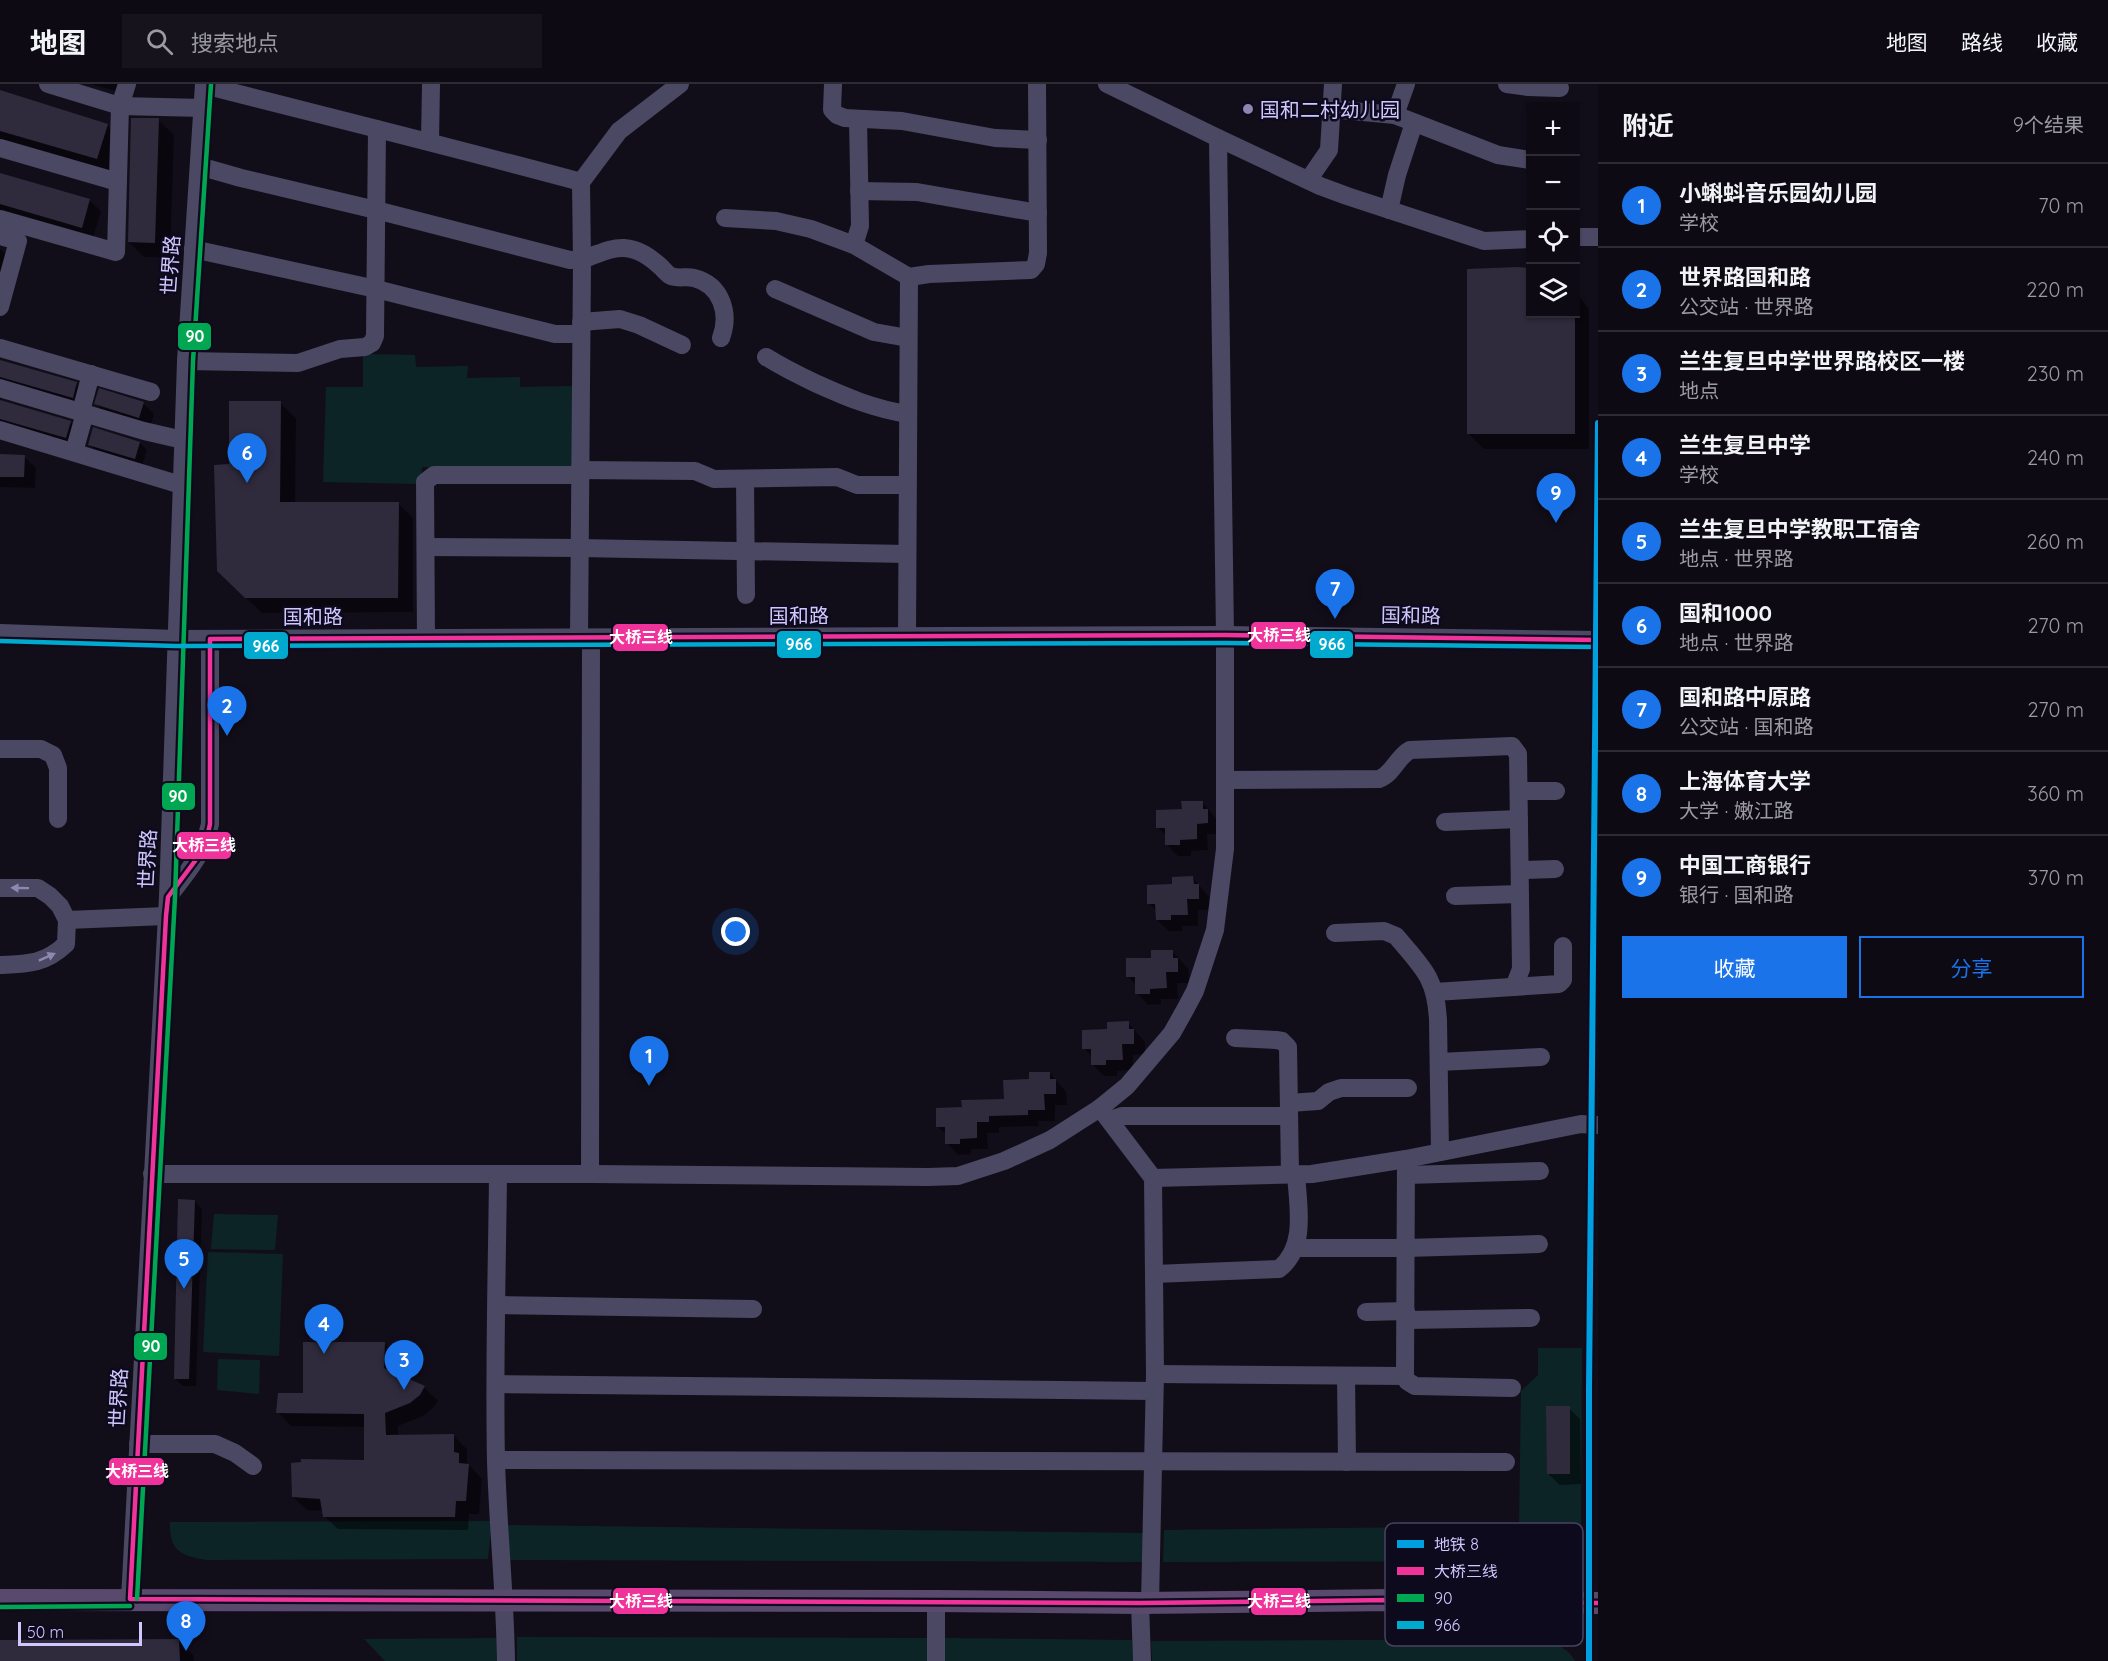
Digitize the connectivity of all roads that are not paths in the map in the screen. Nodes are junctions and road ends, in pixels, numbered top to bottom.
1 (48, 84) edge
2 (127, 84) edge
3 (204, 84) edge
4 (431, 84) edge
5 (680, 84) edge
6 (832, 84) edge
7 (1038, 84) edge
8 (1107, 84) edge
9 (1333, 84) edge
10 (1406, 84) edge
11 (1507, 84) edge
12 (1560, 88) dead end
13 (120, 106) junction
14 (203, 108) junction
15 (1331, 110) junction
16 (1395, 115) junction
17 (858, 118) junction
18 (1414, 123) junction
19 (377, 129) junction
20 (1218, 138) junction
21 (1038, 140) junction
22 (430, 141) junction
23 (0, 148) edge
24 (1526, 158) edge
25 (199, 166) junction
26 (1309, 179) junction
27 (581, 182) junction
28 (118, 183) junction
29 (860, 190) junction
30 (376, 210) junction
31 (1389, 210) junction
32 (1038, 213) junction
33 (725, 218) dead end
34 (0, 219) edge
35 (0, 236) edge
36 (1580, 237) edge
37 (1598, 237) edge
38 (1526, 239) edge
39 (855, 245) junction
40 (193, 249) junction
41 (582, 261) junction
42 (4, 276) edge
43 (909, 277) junction
44 (376, 289) junction
45 (775, 289) dead end
46 (0, 307) edge
47 (581, 328) junction
48 (721, 338) dead end
49 (908, 338) junction
50 (682, 345) dead end
51 (0, 348) edge
52 (766, 357) dead end
53 (186, 361) junction
54 (91, 374) junction
55 (0, 388) edge
56 (151, 392) dead end
57 (83, 412) junction
58 (908, 414) junction
59 (0, 430) edge
60 (183, 440) junction
61 (74, 452) junction
62 (579, 473) junction
63 (746, 479) junction
64 (182, 485) junction
65 (908, 485) junction
66 (426, 548) junction
67 (579, 548) junction
68 (746, 551) junction
69 (907, 554) junction
70 (746, 595) dead end
71 (0, 633) edge
72 (1225, 635) junction
73 (907, 636) junction
74 (176, 639) junction
75 (210, 639) junction
76 (426, 639) junction
77 (585, 639) junction
78 (1598, 640) edge
79 (0, 749) edge
80 (1225, 780) junction
81 (1519, 791) junction
82 (1556, 791) dead end
83 (58, 819) dead end
84 (1519, 819) junction
85 (1445, 822) dead end
86 (1555, 869) dead end
87 (1520, 870) junction
88 (0, 888) edge
89 (1520, 894) junction
90 (1455, 896) dead end
91 (168, 897) junction
92 (166, 916) junction
93 (68, 920) junction
94 (1335, 933) dead end
95 (1563, 946) dead end
96 (0, 965) edge
97 (1514, 987) junction
98 (1435, 992) junction
99 (1235, 1038) dead end
100 (1542, 1058) dead end
101 (1439, 1062) junction
102 (1408, 1088) dead end
103 (1289, 1110) junction
104 (1105, 1114) junction
105 (1598, 1125) edge
106 (1440, 1152) junction
107 (1406, 1167) junction
108 (1540, 1172) dead end
109 (152, 1174) junction
110 (590, 1174) junction
111 (1293, 1174) junction
112 (498, 1175) junction
113 (1153, 1178) junction
114 (1539, 1244) dead end
115 (1296, 1248) junction
116 (1406, 1248) junction
117 (1154, 1274) junction
118 (497, 1305) junction
119 (753, 1309) dead end
120 (1366, 1312) dead end
121 (1406, 1315) junction
122 (1531, 1318) dead end
123 (1346, 1376) junction
124 (1405, 1376) junction
125 (1155, 1383) junction
126 (496, 1384) junction
127 (1512, 1388) dead end
128 (138, 1444) junction
129 (496, 1460) junction
130 (1152, 1462) junction
131 (1347, 1462) junction
132 (1506, 1462) dead end
133 (253, 1466) dead end
134 (130, 1599) junction
135 (0, 1600) edge
136 (1385, 1600) edge
137 (505, 1601) junction
138 (936, 1601) junction
139 (1145, 1603) junction
140 (1583, 1603) edge
141 (1598, 1603) edge
142 (506, 1661) edge
143 (936, 1661) edge
144 (1142, 1661) edge

1 - 13 street
2 - 13 street
3 - 14 street, 世界路
3 - 19 street
4 - 22 street
5 - 27 street
6 - 17 street
7 - 21 street
8 - 20 street
9 - 15 street
10 - 16 street
11 - 12 street
13 - 14 street
13 - 28 street
14 - 25 street, 世界路
15 - 16 street
15 - 26 street
16 - 18 street
17 - 21 street
17 - 29 street
18 - 24 street
18 - 31 street
19 - 22 street
19 - 30 street
20 - 26 street
20 - 72 street
21 - 32 street
22 - 27 street
23 - 28 street
25 - 30 street
25 - 40 street, 世界路
26 - 31 street
27 - 41 street
28 - 34 street
29 - 32 street
29 - 39 street
30 - 41 street
30 - 44 street
31 - 38 street
32 - 43 street
33 - 39 street
35 - 42 street
36 - 37 street
39 - 43 street
40 - 44 street
40 - 53 street, 世界路
41 - 47 street
41 - 48 street
42 - 46 street
43 - 49 street
44 - 47 street
44 - 53 street
45 - 49 street
47 - 50 street
47 - 62 street
49 - 58 street
51 - 54 street
52 - 58 street
53 - 60 street, 世界路
54 - 56 street
54 - 57 street
55 - 57 street
57 - 60 street
57 - 61 street
58 - 65 street
59 - 61 street
60 - 64 street, 世界路
61 - 64 street
62 - 63 street
62 - 66 street
62 - 67 street
63 - 65 street
63 - 68 street
64 - 74 street, 世界路
65 - 69 street
66 - 67 street
66 - 76 street
67 - 68 street
67 - 77 street
68 - 69 street
68 - 70 street
69 - 73 street
71 - 74 street, 国和路
72 - 73 street, 国和路
72 - 78 street, 国和路
72 - 80 street
73 - 77 street, 国和路
74 - 75 street, 国和路
74 - 91 street, 世界路
75 - 76 street, 国和路
75 - 91 street
76 - 77 street, 国和路
77 - 110 street
79 - 83 street
80 - 81 street
80 - 104 street
81 - 82 street
81 - 84 street
84 - 85 street
84 - 87 street
86 - 87 street
87 - 89 street
93 -> 88 street
89 - 90 street
89 - 97 street
91 - 92 street, 世界路
92 - 93 street
92 - 109 street, 世界路
96 -> 93 street
94 - 98 street
95 - 97 street
97 - 98 street
98 - 101 street
99 - 103 street
100 - 101 street
101 - 106 street
102 - 103 street
103 - 104 street
103 - 111 street
104 - 110 street
104 - 113 street
105 - 106 street
106 - 107 street
107 - 108 street
107 - 111 street
107 - 116 street
109 - 112 street
109 - 128 street, 世界路
110 - 112 street
111 - 113 street
111 - 115 street
112 - 118 street
113 - 117 street
114 - 116 street
115 - 116 street
115 - 117 street
116 - 121 street
117 - 125 street
118 - 119 street
118 - 126 street
120 - 121 street
121 - 122 street
121 - 124 street
123 - 124 street
123 - 125 street
123 - 131 street
124 - 127 street
125 - 126 street
125 - 130 street
126 - 129 street
128 - 133 street
128 - 134 street, 世界路
129 - 130 street
129 - 137 street
130 - 131 street
130 - 139 street
131 - 132 street
134 - 135 main road
134 - 137 main road
136 - 139 main road
137 - 138 main road
137 - 142 street
138 - 139 main road
138 - 143 street
139 - 144 street
140 - 141 main road

